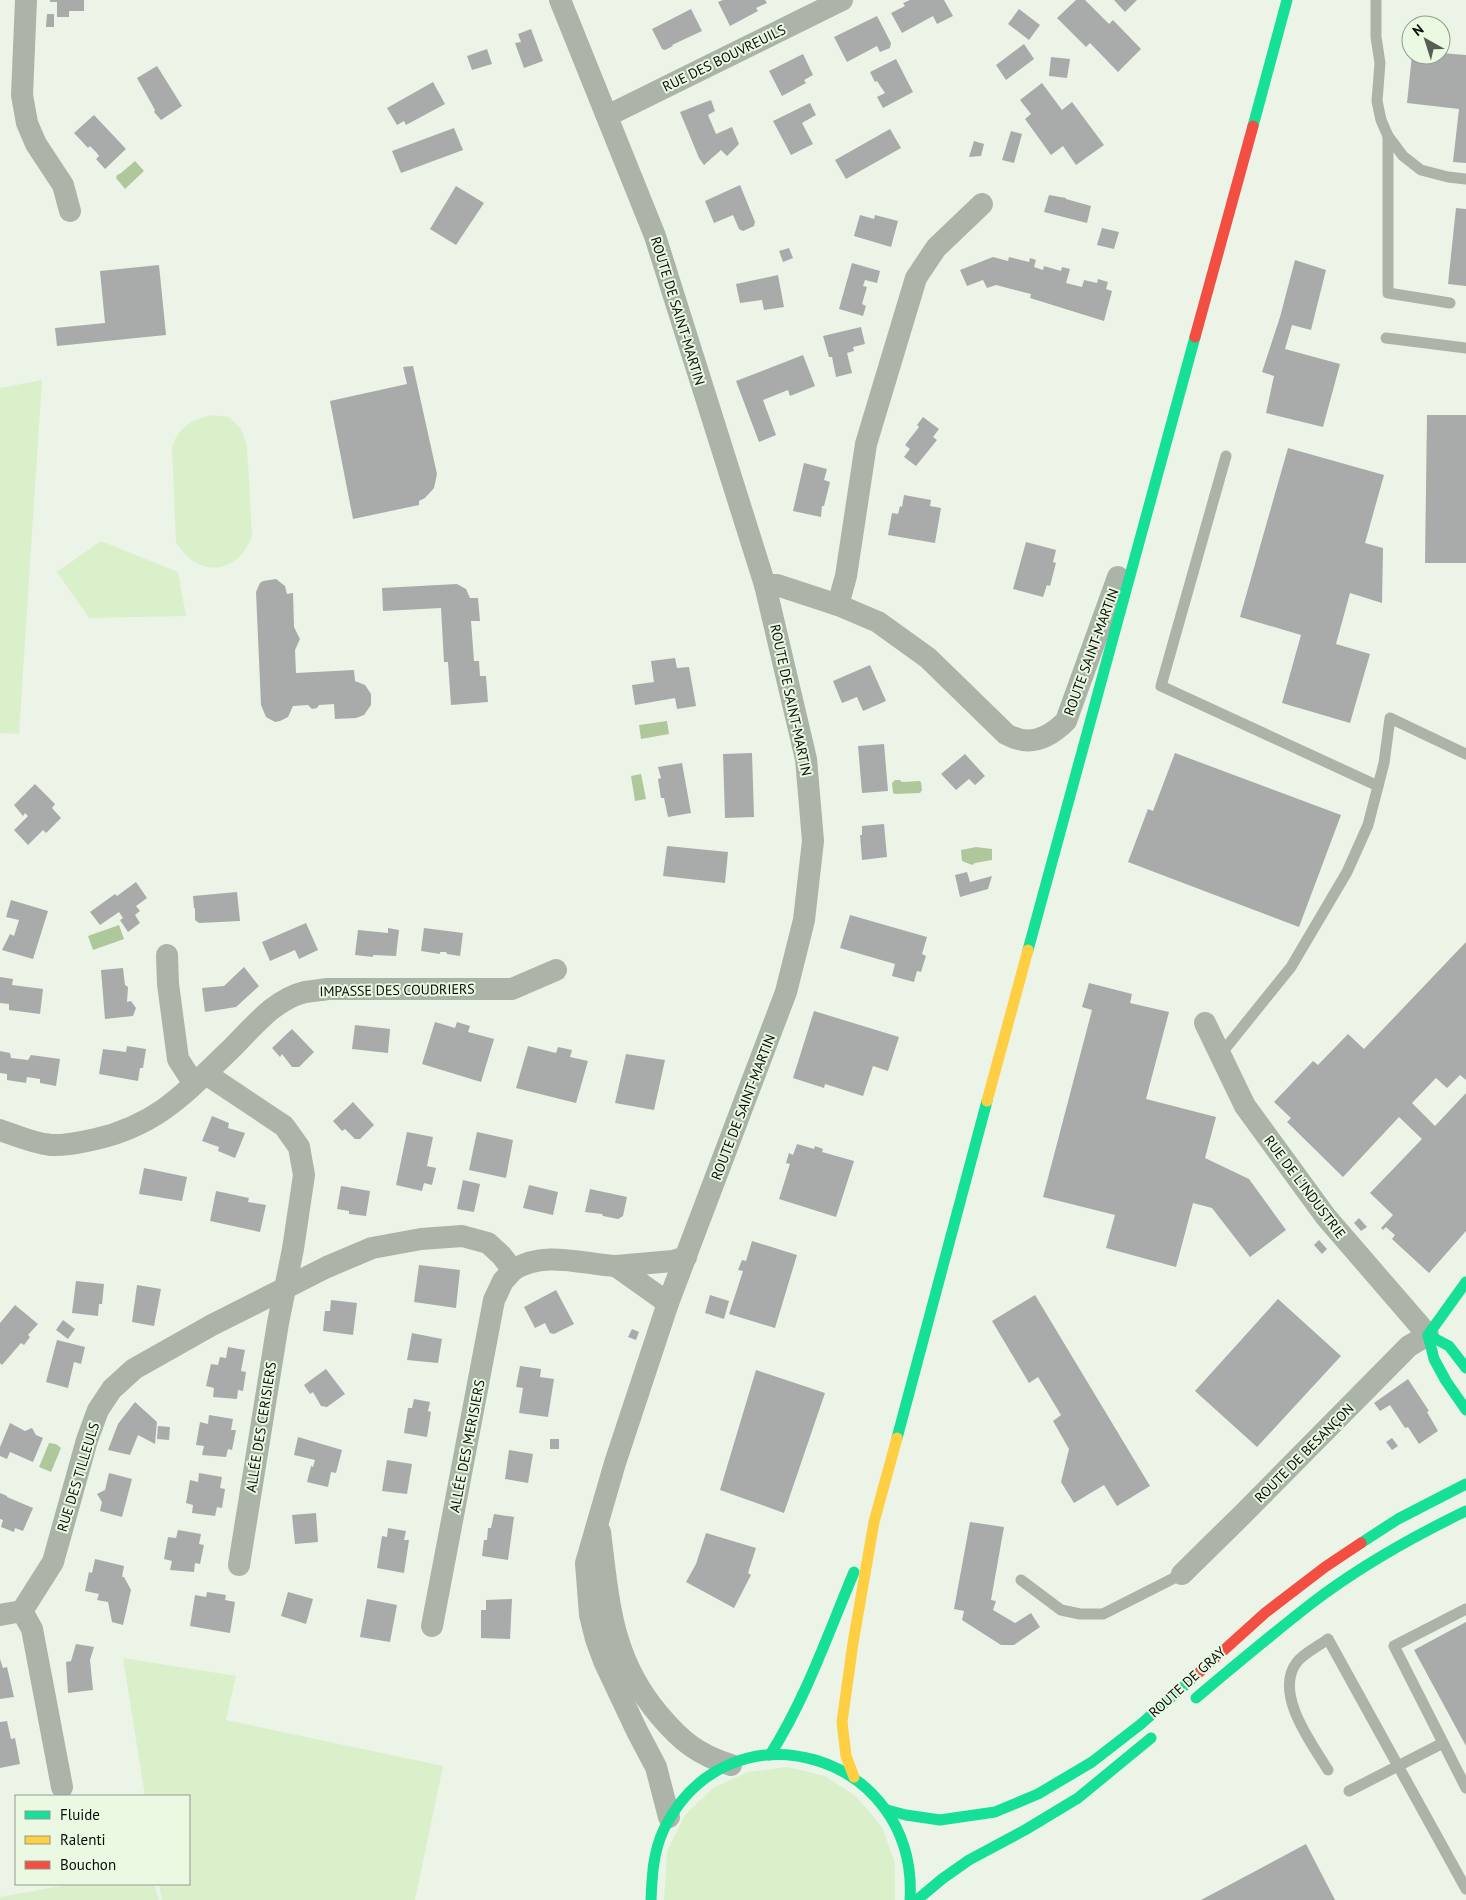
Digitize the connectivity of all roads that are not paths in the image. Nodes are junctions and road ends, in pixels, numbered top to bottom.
1 (26, 0) edge
2 (560, 0) edge
3 (842, 0) edge
4 (1287, 0) edge
5 (1376, 0) edge
6 (607, 116) junction
7 (1388, 136) junction
8 (1466, 179) edge
9 (982, 204) dead end
10 (70, 211) dead end
11 (1450, 303) dead end
12 (1386, 338) dead end
13 (1466, 348) edge
14 (1166, 444) junction
15 (1226, 456) dead end
16 (766, 585) junction
17 (838, 605) junction
18 (1466, 754) edge
19 (1378, 786) junction
20 (167, 955) dead end
21 (556, 970) dead end
22 (1205, 1023) dead end
23 (1220, 1055) junction
24 (200, 1079) junction
25 (0, 1130) edge
26 (686, 1257) junction
27 (616, 1266) junction
28 (512, 1270) junction
29 (1466, 1282) edge
30 (285, 1288) junction
31 (668, 1303) junction
32 (1428, 1335) junction
33 (1466, 1368) edge
34 (1466, 1410) edge
35 (1465, 1483) edge
36 (1466, 1510) edge
37 (598, 1521) junction
38 (874, 1522) junction
39 (239, 1565) dead end
40 (1182, 1574) joint
41 (1021, 1580) dead end
42 (1466, 1609) edge
43 (22, 1611) junction
44 (0, 1614) edge
45 (432, 1626) dead end
46 (1188, 1706) dead end
47 (1159, 1731) dead end
48 (1443, 1743) junction
49 (770, 1755) junction
50 (731, 1765) junction
51 (1398, 1766) junction
52 (1328, 1770) dead end
53 (854, 1777) junction
54 (62, 1787) dead end
55 (1466, 1788) edge
56 (1349, 1791) dead end
57 (887, 1810) junction
58 (669, 1817) junction
59 (1466, 1889) edge
60 (651, 1900) edge
61 (910, 1900) edge
62 (916, 1900) edge

1 - 10 street
2 - 6 street, ROUTE DE SAINT-MARTIN
3 - 6 street, RUE DES BOUVREUILS
4 - 14 main road
5 - 7 lane
6 - 16 street, ROUTE DE SAINT-MARTIN
7 - 8 lane
7 - 11 lane
9 - 17 street
12 - 13 lane
14 - 17 street, ROUTE SAINT-MARTIN
14 - 38 main road
15 - 19 lane
16 - 17 street, ROUTE SAINT-MARTIN
16 - 26 street, ROUTE DE SAINT-MARTIN
18 - 19 lane
19 - 23 lane
20 - 24 street
21 - 24 street, IMPASSE DES COUDRIERS
22 - 23 street, RUE DE L'INDUSTRIE
23 - 32 street, RUE DE L'INDUSTRIE
24 - 25 street, IMPASSE DES COUDRIERS
24 - 30 street, ALLÉE DES CERISIERS
26 - 27 street
26 - 31 street, ROUTE DE SAINT-MARTIN
27 - 28 street
27 - 31 street
28 - 30 street, RUE DES TILLEULS
28 - 45 street, ALLÉE DES MERISIERS
29 - 32 main road, ROUTE DE BESANÇON
30 - 39 street, ALLÉE DES CERISIERS
30 - 43 street, RUE DES TILLEULS
31 - 37 street, ROUTE DE SAINT-MARTIN
32 - 33 main road
32 - 34 main road
32 - 40 street, ROUTE DE BESANÇON
35 - 57 main road, ROUTE DE GRAY
36 - 46 main road, ROUTE DE GRAY
37 - 50 street
37 - 58 street, ROUTE DE SAINT-MARTIN
38 - 49 main road
38 - 53 main road
40 - 41 lane
42 - 48 lane
43 - 44 street
43 - 54 street
47 - 62 main road, ROUTE DE GRAY
48 - 51 lane
48 - 55 lane
49 - 50 main road
49 - 53 main road
50 - 58 main road
51 - 52 lane
51 - 56 lane
51 - 59 lane
53 - 57 main road
57 - 61 main road
58 - 60 main road

